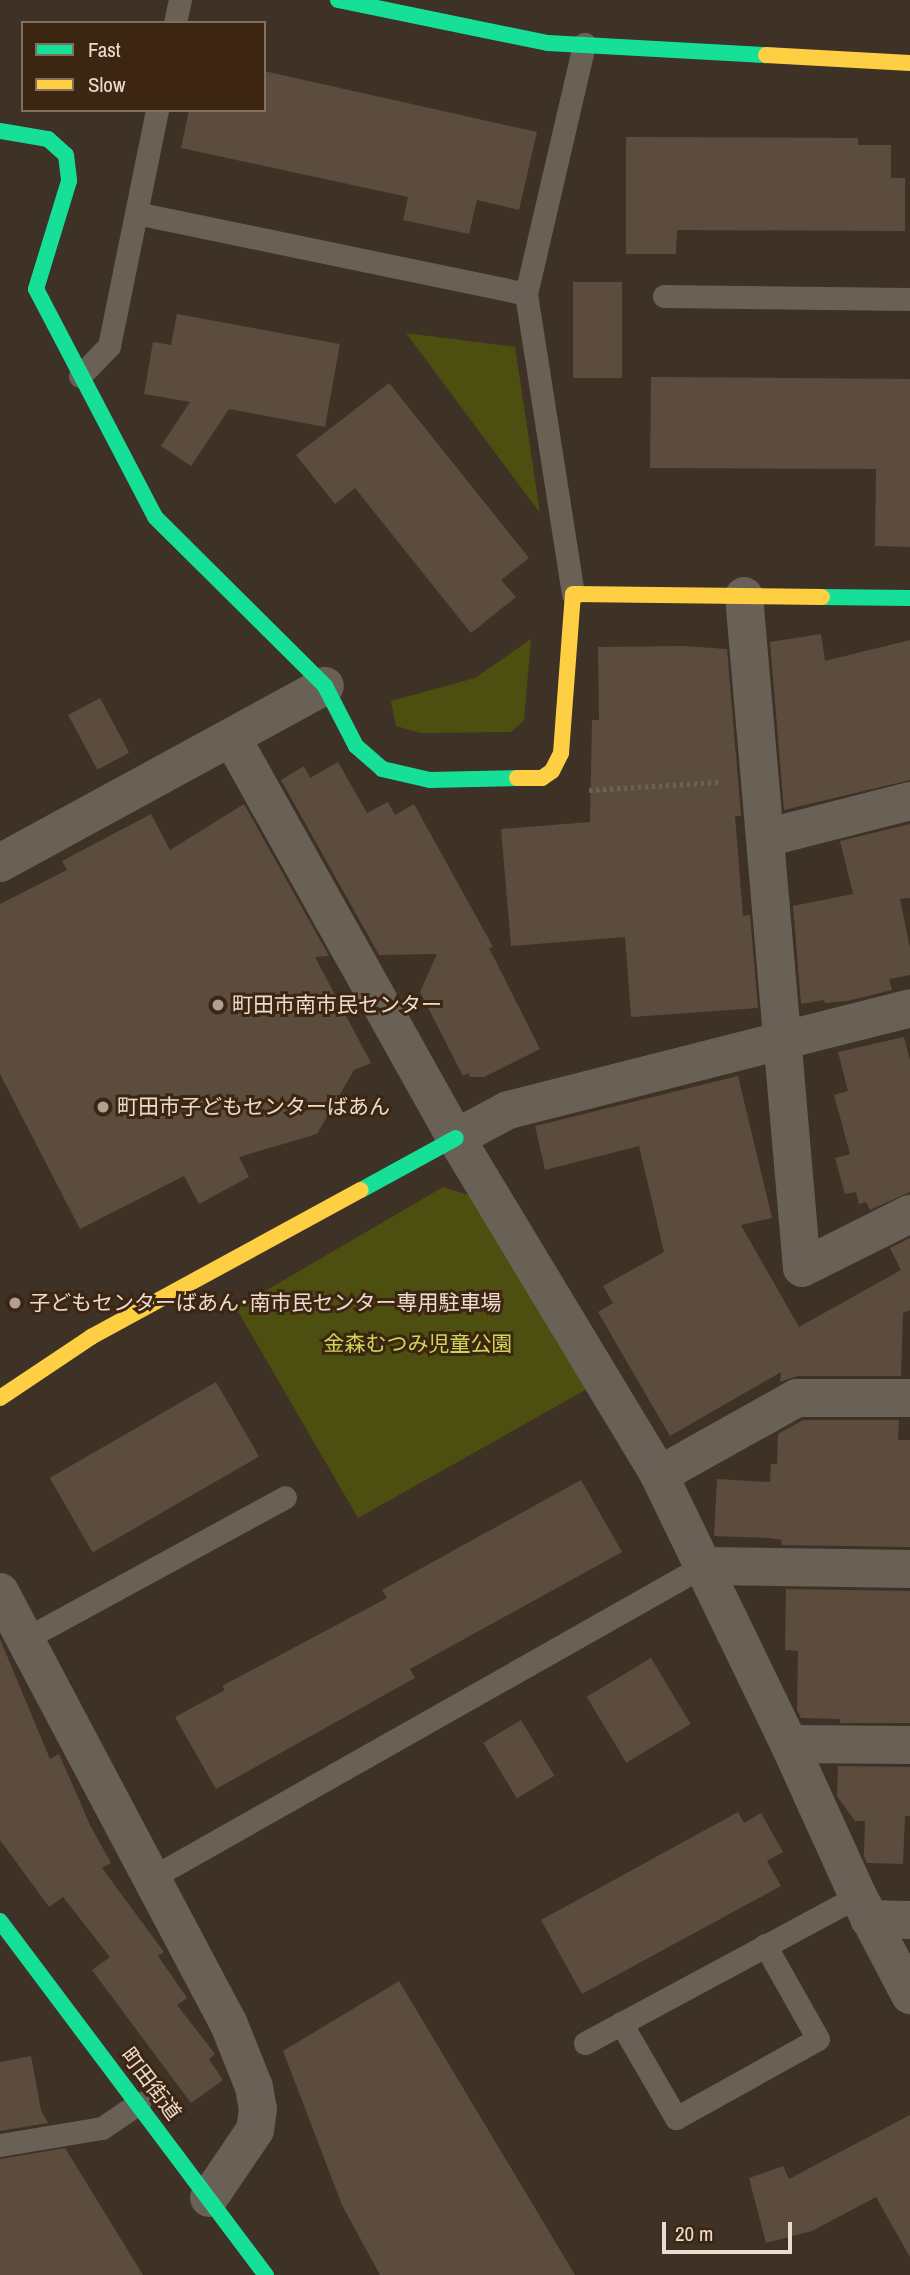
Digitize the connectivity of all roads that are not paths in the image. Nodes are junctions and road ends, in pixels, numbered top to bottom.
1 (180, 0) edge
2 (338, 0) edge
3 (175, 21) edge
4 (584, 44) junction
5 (910, 62) edge
6 (157, 112) edge
7 (0, 131) edge
8 (136, 213) junction
9 (526, 294) junction
10 (664, 296) dead end
11 (910, 299) edge
12 (80, 376) junction
13 (573, 594) junction
14 (744, 596) junction
15 (910, 598) edge
16 (325, 685) junction
17 (232, 738) junction
18 (910, 801) edge
19 (765, 838) junction
20 (0, 863) edge
21 (910, 1008) edge
22 (783, 1041) junction
23 (456, 1138) junction
24 (910, 1214) edge
25 (0, 1398) edge
26 (910, 1398) edge
27 (659, 1475) junction
28 (285, 1497) dead end
29 (703, 1566) junction
30 (910, 1569) edge
31 (0, 1592) edge
32 (25, 1639) junction
33 (789, 1744) junction
34 (910, 1745) edge
35 (153, 1877) junction
36 (863, 1907) junction
37 (910, 1920) edge
38 (0, 1921) edge
39 (765, 1945) junction
40 (910, 1995) edge
41 (621, 2023) junction
42 (585, 2043) dead end
43 (139, 2102) junction
44 (0, 2145) edge
45 (209, 2197) junction
46 (266, 2275) edge

1 - 3 lane
2 - 4 street
4 - 5 street
4 - 9 lane
6 - 8 lane
7 - 12 street
8 - 9 lane
8 - 12 lane
9 - 13 lane
10 - 11 lane
12 - 16 street
13 - 14 street
13 - 16 street
14 - 15 street
14 - 19 street
16 - 17 street
17 - 20 street
17 - 23 street
18 - 19 street
19 - 22 street
21 - 22 street
22 - 23 street
22 - 24 street
23 - 25 street
23 - 27 street
26 - 27 street
27 - 29 street
28 - 32 lane
29 - 30 street
29 - 33 street
29 - 35 lane
31 - 32 street
32 - 35 street
33 - 34 street
33 - 36 street
35 - 45 street
36 - 37 street
36 - 39 lane
36 - 40 street
38 - 43 street, 町田街道
39 - 41 lane
39 - 41 lane
41 - 42 lane
43 - 44 lane
43 - 45 street, 町田街道
45 - 46 street, 町田街道

